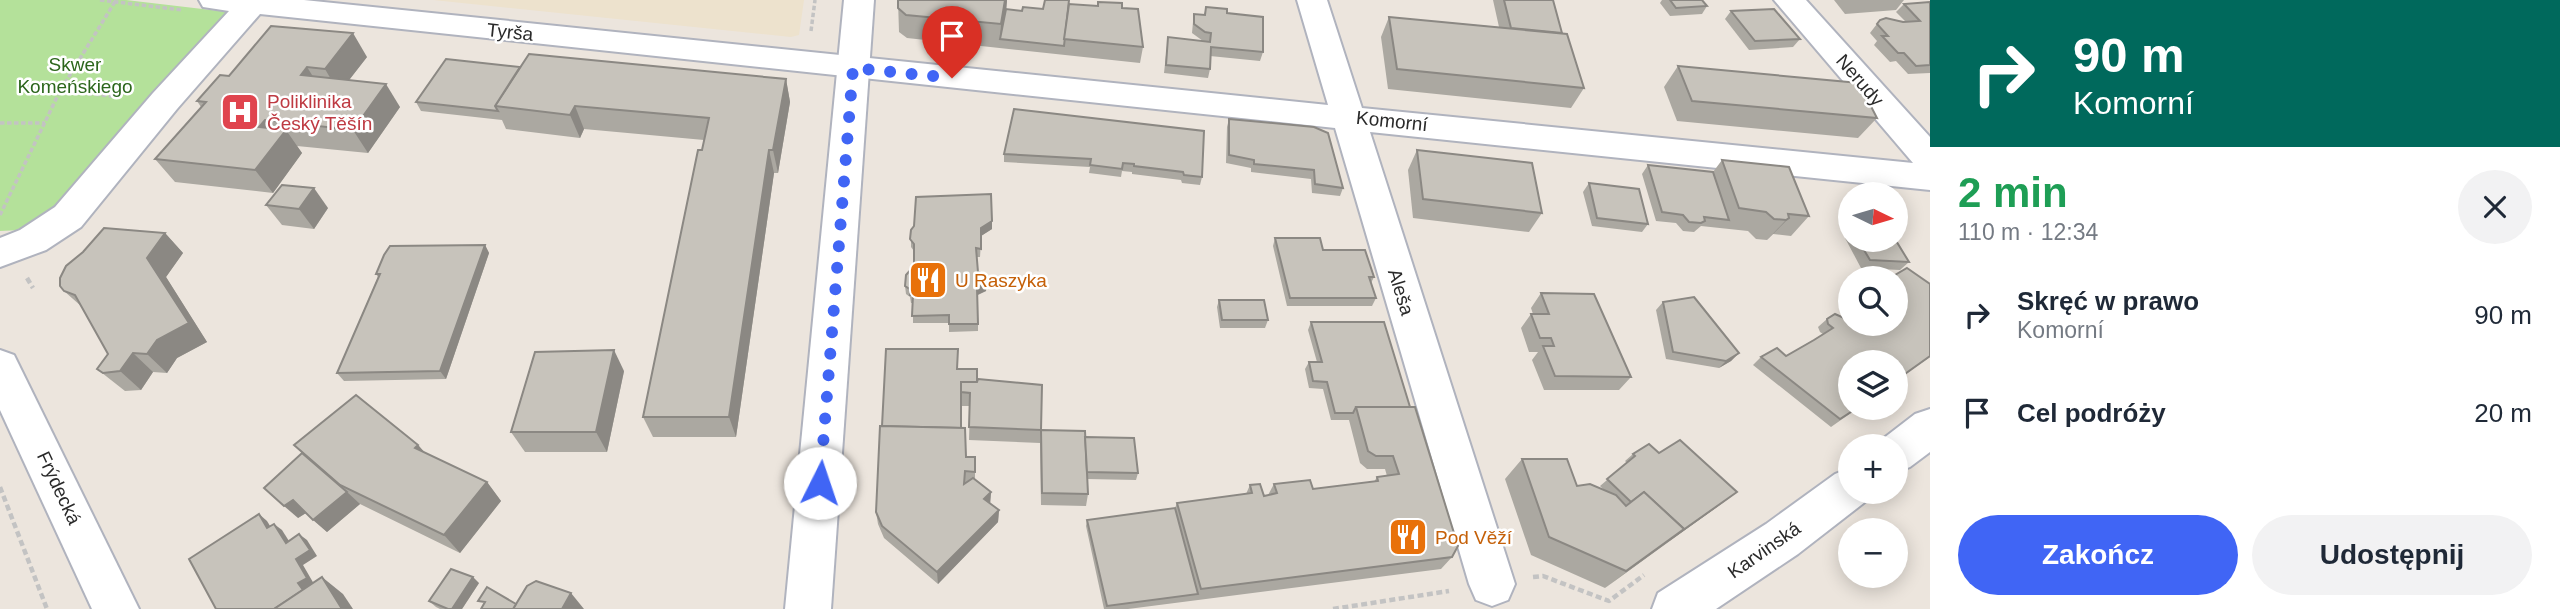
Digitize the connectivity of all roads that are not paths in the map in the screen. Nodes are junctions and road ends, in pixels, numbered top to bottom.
1 (214, 0) edge
2 (859, 0) edge
3 (1312, 0) edge
4 (1789, 0) edge
5 (252, 5) junction
6 (853, 68) junction
7 (1347, 116) junction
8 (1930, 159) edge
9 (1930, 177) edge
10 (0, 253) edge
11 (0, 367) edge
12 (1930, 428) edge
13 (1908, 444) edge
14 (1838, 497) edge
15 (1492, 584) road end
16 (116, 609) edge
17 (808, 609) edge
18 (1675, 609) edge

1 - 5 street, Tyrša
2 - 6 street
3 - 7 street, Aleša
4 - 8 street, Nerudy
5 - 6 street, Tyrša
5 - 10 street
6 - 7 street, Komorní
6 - 17 street
7 - 9 street, Komorní
7 - 15 street, Aleša
11 - 16 street, Frýdecká
12 - 13 street
14 - 18 street, Karvinská

